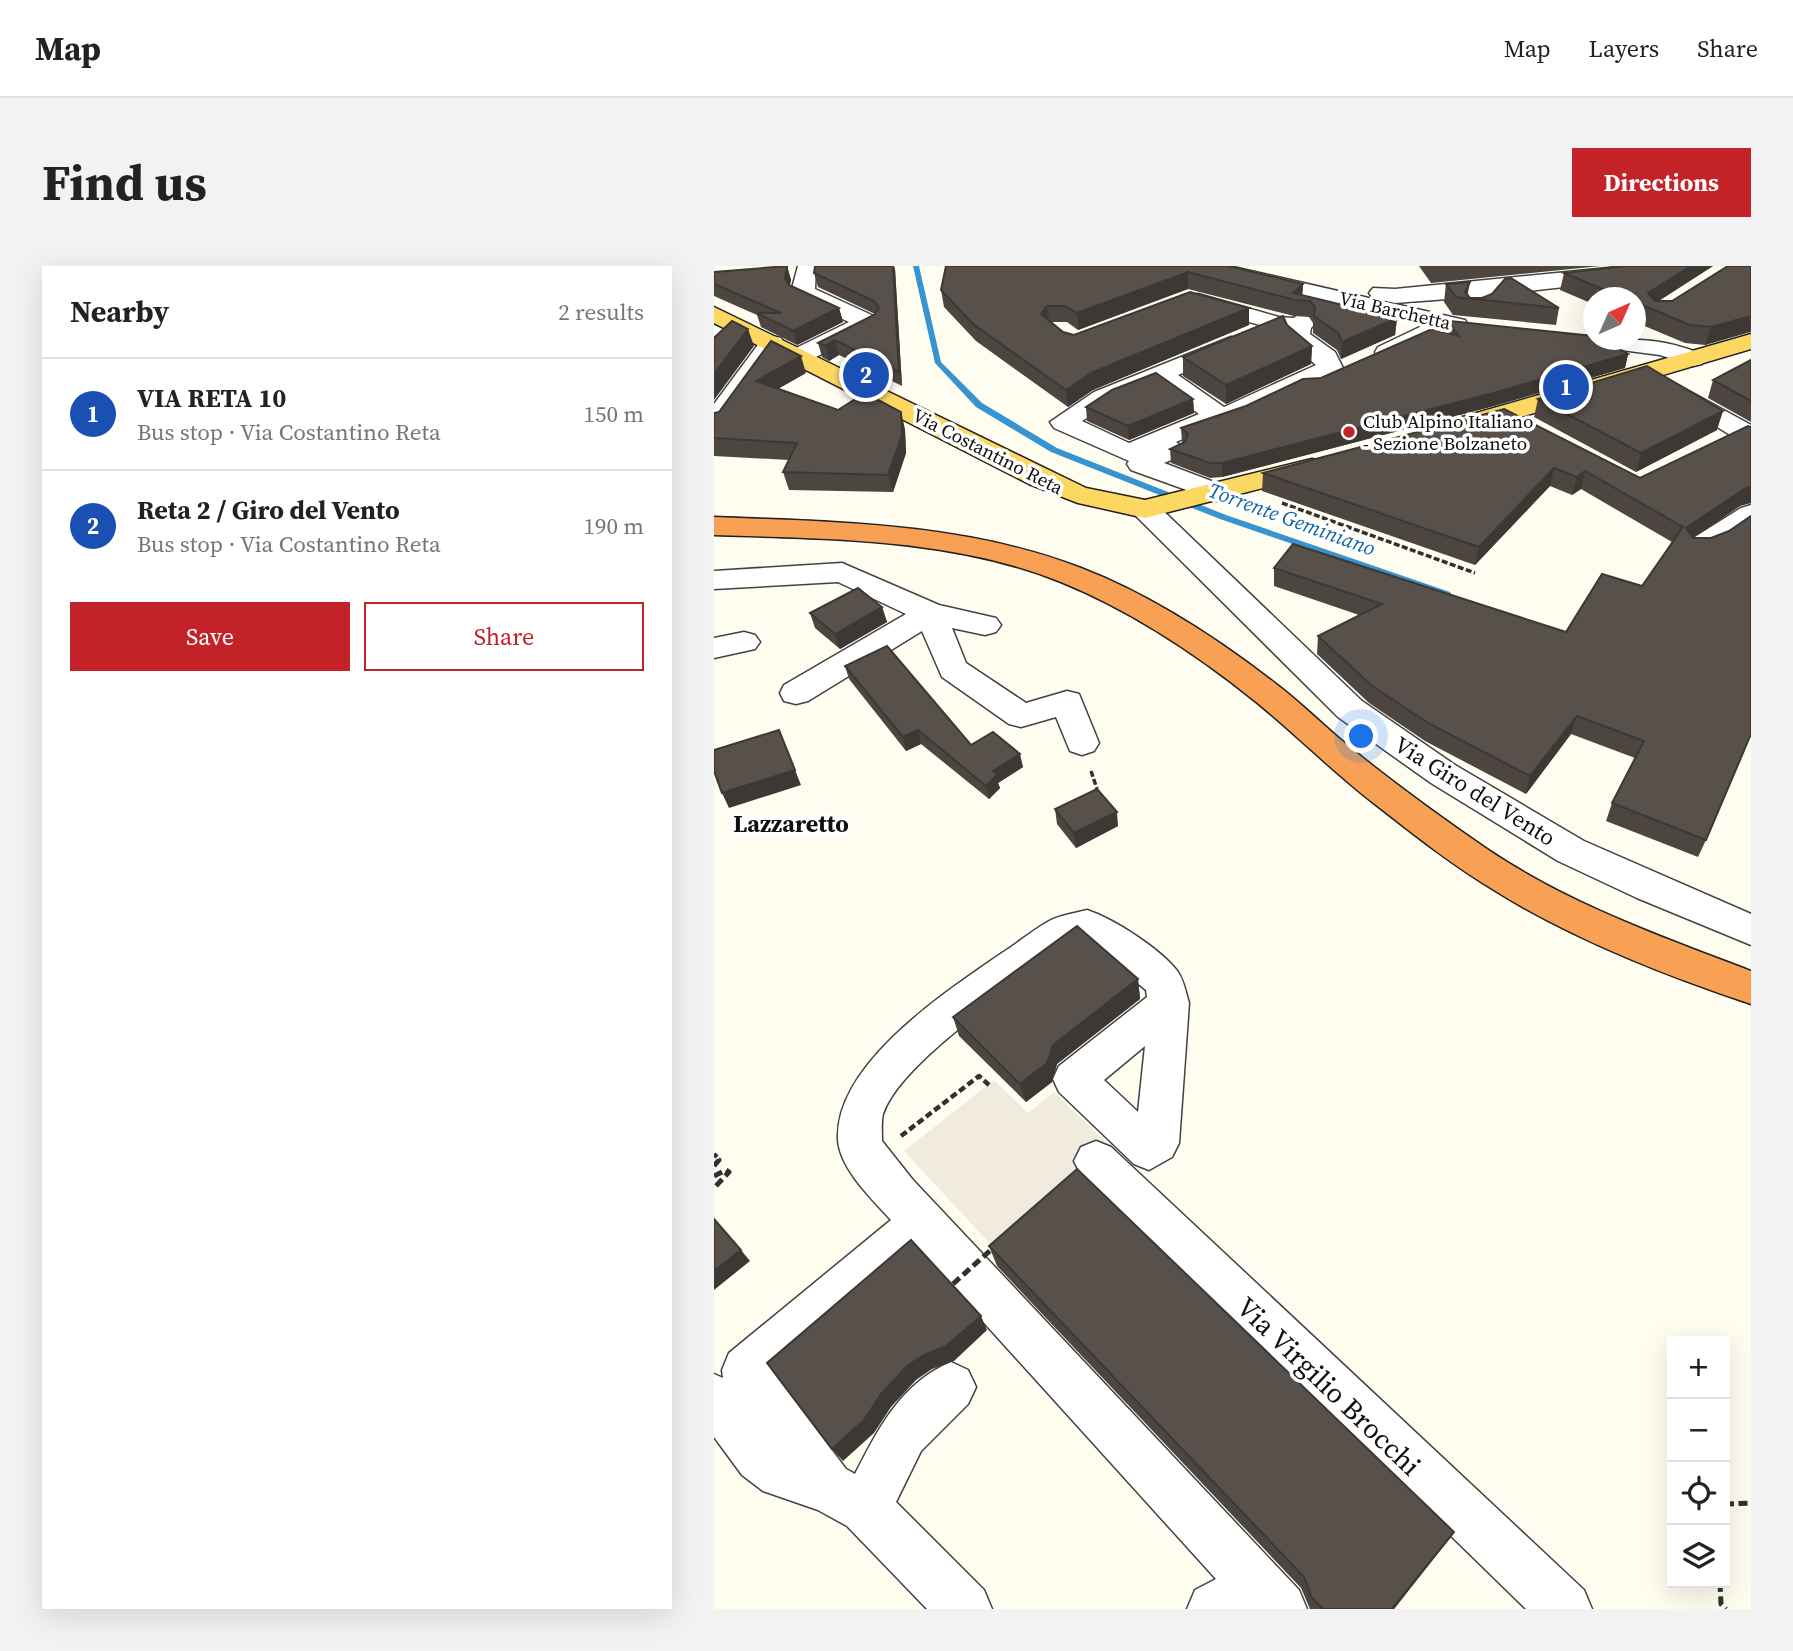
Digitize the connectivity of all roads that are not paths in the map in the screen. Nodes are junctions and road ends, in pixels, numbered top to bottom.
1 (1199, 266) edge
2 (1227, 266) edge
3 (1688, 266) edge
4 (818, 268) edge
5 (782, 271) edge
6 (1494, 288) junction
7 (1333, 296) junction
8 (1176, 303) edge
9 (724, 319) edge
10 (1289, 325) junction
11 (1453, 325) junction
12 (1487, 328) edge
13 (1751, 341) edge
14 (772, 343) junction
15 (1646, 345) edge
16 (714, 346) edge
17 (799, 356) junction
18 (1693, 359) junction
19 (1160, 373) junction
20 (1644, 373) junction
21 (716, 415) edge
22 (1504, 415) junction
23 (1220, 417) junction
24 (1437, 433) edge
25 (1540, 434) edge
26 (1737, 436) edge
27 (1331, 462) edge
28 (1223, 492) junction
29 (1151, 508) junction
30 (1751, 514) edge
31 (714, 526) edge
32 (1697, 548) edge
33 (714, 580) edge
34 (930, 613) junction
35 (985, 625) dead end
36 (817, 689) dead end
37 (1082, 743) dead end
38 (1751, 930) edge
39 (1751, 988) edge
40 (1169, 1003) dead end
41 (1096, 1161) dead end
42 (922, 1222) junction
43 (951, 1387) dead end
44 (714, 1399) edge
45 (846, 1498) junction
46 (965, 1609) edge
47 (1214, 1609) edge
48 (1280, 1609) edge
49 (1565, 1609) edge

1 - 7 street, Via Barchetta
2 - 6 street
3 - 6 street
4 - 5 street
4 - 17 street
6 - 11 street
7 - 10 street
7 - 11 street, Via Barchetta
8 - 10 street
9 - 14 main road, Via Costantino Reta
9 - 16 street
10 - 19 street
10 - 23 street
11 - 12 street, Via Barchetta
11 - 28 street
13 - 18 main road
14 - 17 main road, Via Costantino Reta
14 - 21 street
15 - 18 street
17 - 29 main road, Via Costantino Reta
18 - 20 main road
19 - 23 street
19 - 23 street
20 - 22 main road
20 - 26 street
22 - 24 main road
22 - 25 street
27 - 28 main road, Via Costantino Reta
28 - 29 main road, Via Costantino Reta
29 - 38 street, Via Giro del Vento
30 - 32 street
31 - 39 highway
33 - 34 street
34 - 35 street
34 - 36 street
34 - 37 street
40 - 42 street
41 - 49 street, Via Virgilio Brocchi
42 - 45 street
42 - 48 street
43 - 45 street
44 - 45 street
45 - 46 street
47 - 48 street

